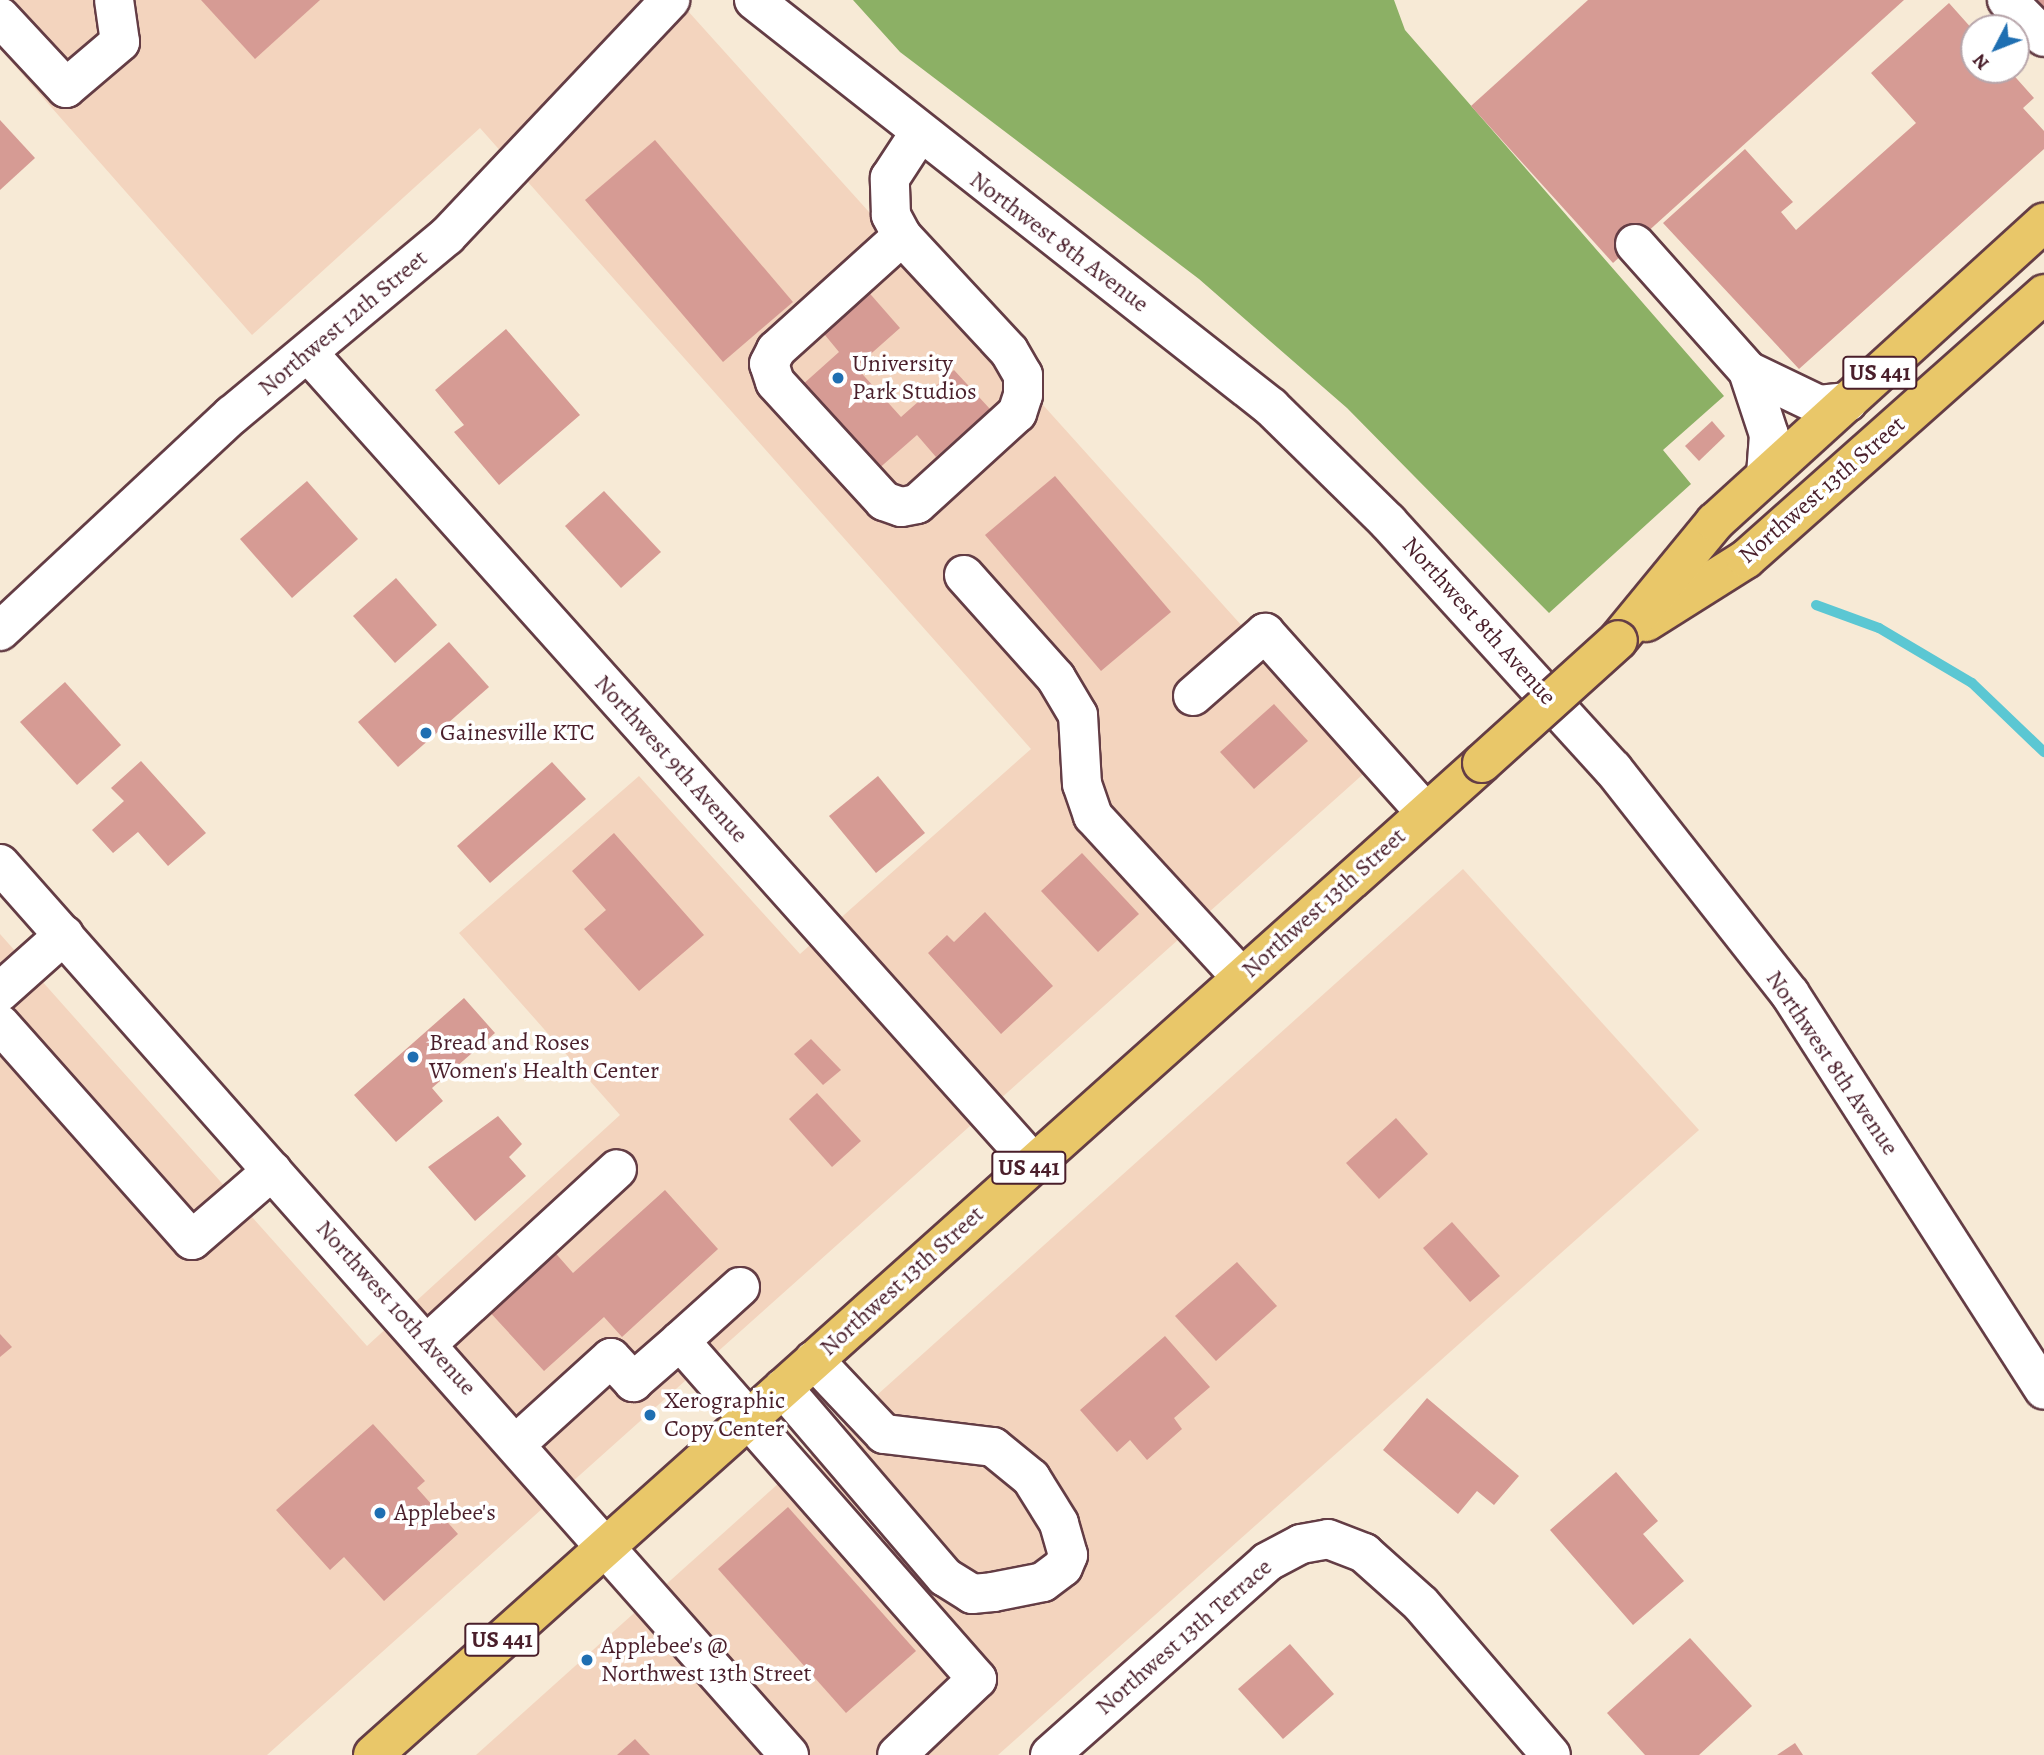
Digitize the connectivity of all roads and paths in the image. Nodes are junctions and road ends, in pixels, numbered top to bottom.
1 (114, 0) edge
2 (670, 0) edge
3 (754, 0) edge
4 (2007, 0) edge
5 (0, 17) edge
6 (2044, 37) edge
7 (918, 135) junction
8 (2044, 223) edge
9 (902, 236) junction
10 (1635, 244) dead end
11 (2044, 293) edge
12 (309, 354) junction
13 (1748, 371) junction
14 (1847, 402) junction
15 (1766, 475) junction
16 (964, 575) dead end
17 (0, 631) edge
18 (1618, 640) junction
19 (1193, 696) dead end
20 (1426, 813) junction
21 (0, 864) edge
22 (64, 935) junction
23 (1241, 977) junction
24 (0, 992) edge
25 (0, 1024) edge
26 (1034, 1164) junction
27 (617, 1170) dead end
28 (272, 1171) junction
29 (740, 1287) dead end
30 (680, 1340) junction
31 (427, 1343) junction
32 (814, 1360) junction
33 (783, 1388) junction
34 (2044, 1391) edge
35 (750, 1419) junction
36 (516, 1444) junction
37 (607, 1546) junction
38 (373, 1755) edge
39 (789, 1755) edge
40 (897, 1755) edge
41 (1050, 1755) edge
42 (1551, 1755) edge

1 - 5 street
2 - 12 street, Northwest 12th Street
3 - 7 street, Northwest 8th Avenue
4 - 6 street
7 - 9 street
7 - 34 street, Northwest 8th Avenue
8 - 14 main road, Northwest 13th Street / US 441
9 - 9 street
10 - 13 street
11 - 18 main road, Northwest 13th Street / US 441
12 - 17 street, Northwest 12th Street
12 - 26 street, Northwest 9th Avenue
13 - 14 street
13 - 15 street
14 - 15 main road, Northwest 13th Street / US 441
15 - 18 main road, Northwest 13th Street / US 441
16 - 23 street
18 - 20 main road, Northwest 13th Street / US 441, bridge
19 - 20 street
20 - 23 main road, Northwest 13th Street / US 441
21 - 22 street, Northwest 10th Avenue
22 - 24 street
22 - 28 street, Northwest 10th Avenue
23 - 26 main road, Northwest 13th Street / US 441
25 - 28 street
26 - 32 main road, Northwest 13th Street / US 441
27 - 31 street
28 - 31 street, Northwest 10th Avenue
29 - 30 street
30 - 35 street
30 - 36 street
31 - 36 street, Northwest 10th Avenue
32 - 33 main road, Northwest 13th Street / US 441
32 - 33 street
33 - 35 main road, Northwest 13th Street / US 441
35 - 37 main road, Northwest 13th Street / US 441
35 - 40 street
36 - 37 street, Northwest 10th Avenue
37 - 38 main road, Northwest 13th Street / US 441
37 - 39 street, Northwest 10th Avenue
41 - 42 street, Northwest 13th Terrace

